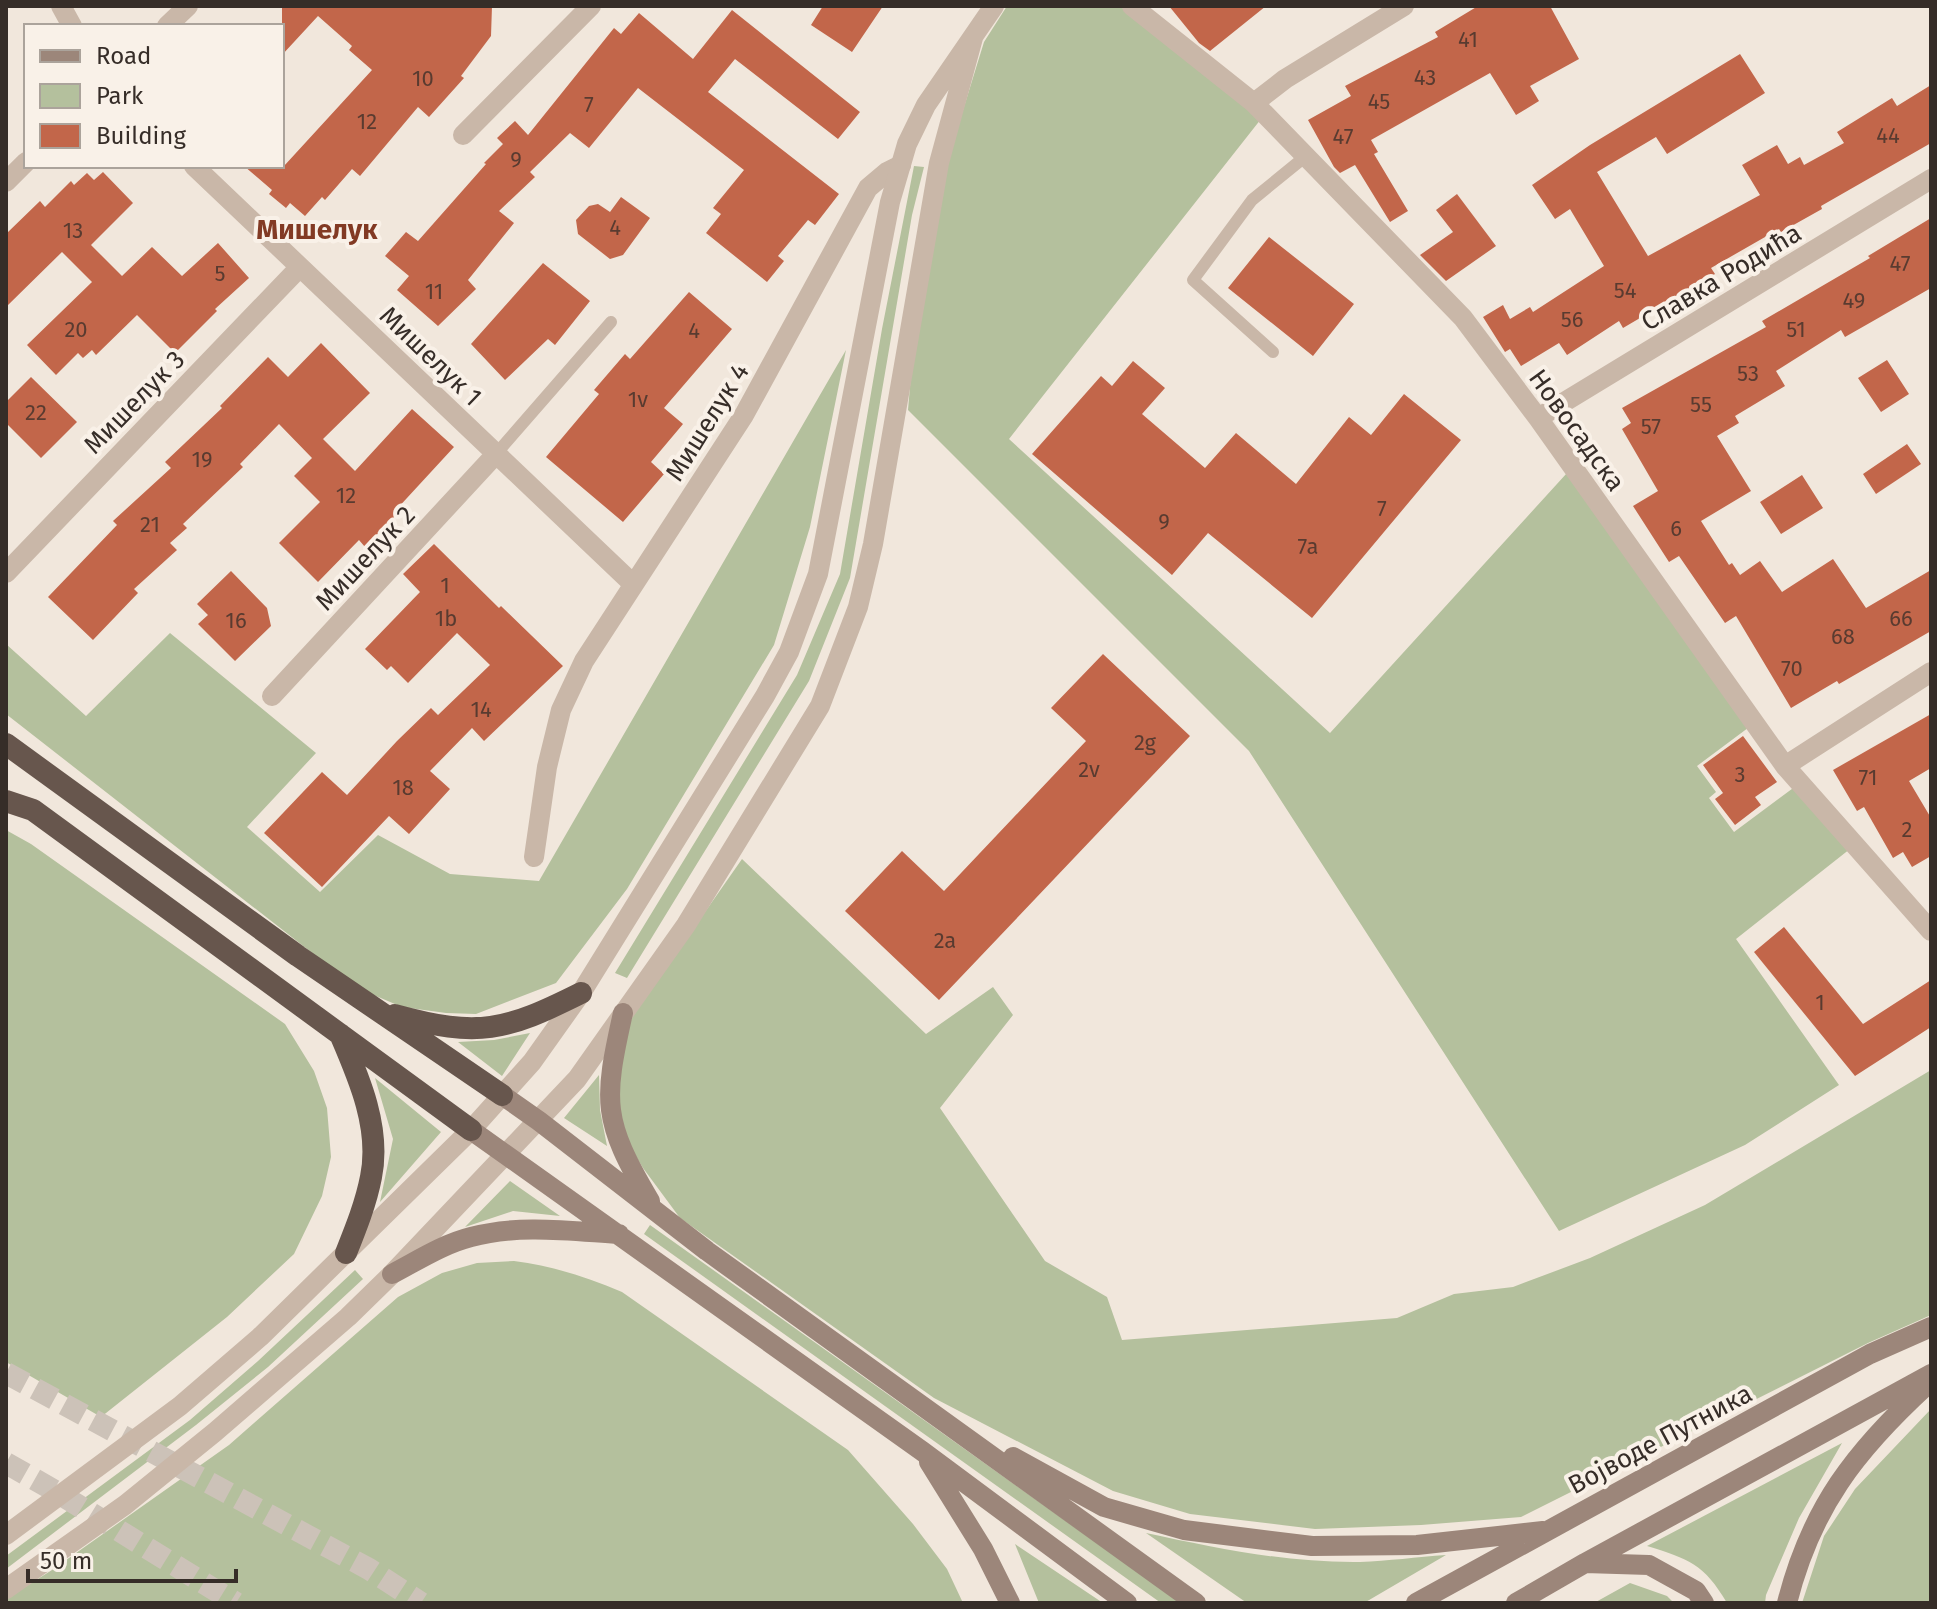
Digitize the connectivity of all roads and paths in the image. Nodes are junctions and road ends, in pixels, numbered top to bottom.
1 (61, 6) edge
2 (188, 6) edge
3 (591, 6) edge
4 (994, 6) edge
5 (1132, 6) edge
6 (1404, 6) edge
7 (71, 24) edge
8 (169, 24) edge
9 (973, 38) junction
10 (1254, 103) junction
11 (463, 135) dead end
12 (1306, 156) junction
13 (24, 164) edge
14 (901, 165) junction
15 (196, 168) edge
16 (1931, 179) edge
17 (6, 182) edge
18 (300, 267) junction
19 (611, 322) dead end
20 (1273, 352) dead end
21 (1538, 418) junction
22 (496, 454) junction
23 (6, 573) edge
24 (633, 584) junction
25 (1931, 672) edge
26 (272, 696) dead end
27 (6, 744) edge
28 (1785, 766) junction
29 (6, 791) edge
30 (6, 801) edge
31 (33, 810) junction
32 (534, 857) dead end
33 (1931, 931) edge
34 (581, 993) junction
35 (377, 1010) junction
36 (623, 1013) junction
37 (340, 1033) junction
38 (502, 1095) junction
39 (539, 1121) junction
40 (471, 1130) junction
41 (505, 1154) junction
42 (656, 1211) junction
43 (620, 1234) junction
44 (346, 1253) junction
45 (392, 1274) junction
46 (1931, 1327) edge
47 (1931, 1374) edge
48 (1931, 1380) edge
49 (934, 1413) junction
50 (922, 1451) junction
51 (1543, 1531) junction
52 (6, 1535) edge
53 (1585, 1563) junction
54 (6, 1589) edge
55 (1010, 1603) edge
56 (1127, 1603) edge
57 (1196, 1603) edge
58 (1416, 1603) edge
59 (1516, 1603) edge
60 (1704, 1603) edge
61 (1787, 1603) edge

1 - 7 street
2 - 8 street
3 - 11 street
4 - 9 street
5 - 10 street, Новосадска
6 - 10 street
9 - 14 street
9 - 36 street
10 - 12 street, Новосадска
12 - 20 lane
12 - 21 street, Новосадска
13 - 17 street
14 - 24 street, Мишелук 4
14 - 34 street
15 - 18 street, Мишелук 1
16 - 21 street, Славка Родића
18 - 22 street, Мишелук 1
18 - 23 street, Мишелук 3
19 - 22 lane
21 - 28 street, Новосадска
22 - 24 street, Мишелук 1
22 - 26 street, Мишелук 2
24 - 32 street, Мишелук 4
25 - 28 street
27 - 35 highway
28 - 33 street, Новосадска
29 - 31 lane
30 - 31 highway
31 - 37 highway
34 - 35 highway
34 - 38 street
35 - 38 highway
36 - 39 street
36 - 42 main road
37 - 40 highway
37 - 44 highway
38 - 39 main road
38 - 40 street
39 - 41 street
39 - 42 main road
40 - 41 main road
40 - 44 street
41 - 43 main road
41 - 45 street
42 - 49 main road
43 - 45 main road
43 - 50 main road
44 - 52 street
45 - 54 street
46 - 51 main road, Војводе Путника
47 - 53 main road
48 - 61 main road
49 - 51 main road
49 - 57 main road
50 - 55 main road
50 - 56 main road
51 - 58 main road, Војводе Путника
53 - 59 main road
53 - 60 main road

